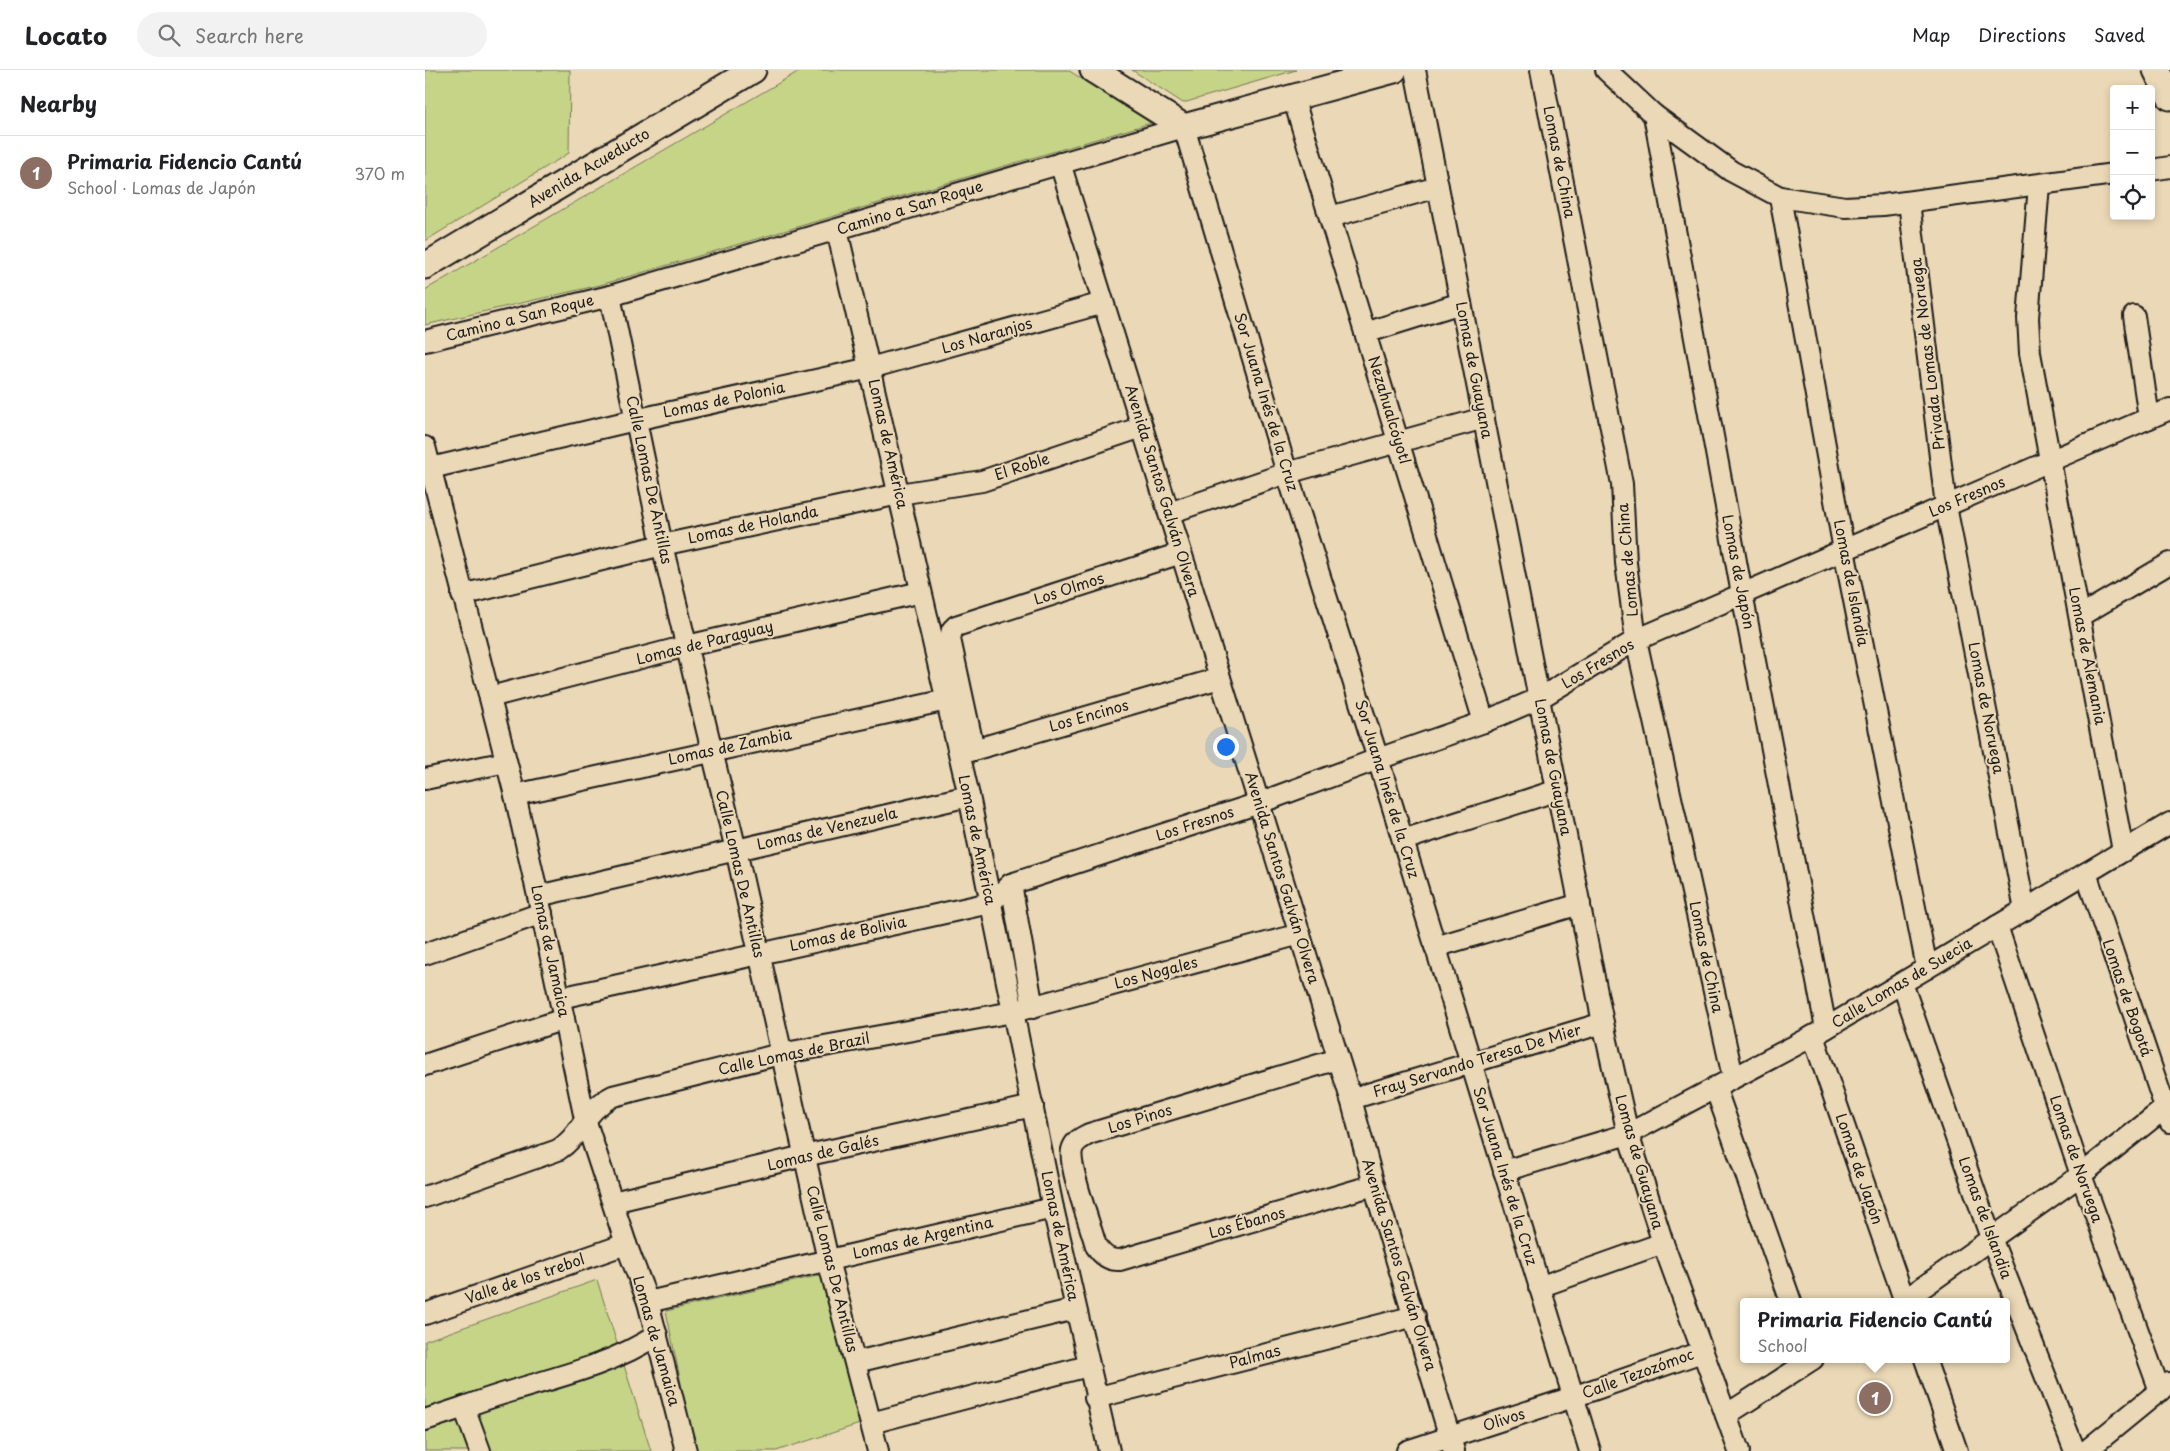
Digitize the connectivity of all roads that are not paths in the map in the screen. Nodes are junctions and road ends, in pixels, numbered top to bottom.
1 (753, 70) edge
2 (1093, 70) edge
3 (1394, 70) edge
4 (1415, 70) edge
5 (1541, 70) edge
6 (1606, 70) edge
7 (2156, 70) edge
8 (1293, 97) junction
9 (2170, 97) edge
10 (1653, 115) junction
11 (1184, 127) junction
12 (1060, 163) junction
13 (2170, 167) edge
14 (2155, 169) edge
15 (2110, 175) edge
16 (2039, 185) junction
17 (1438, 187) junction
18 (1780, 197) junction
19 (1909, 202) junction
20 (1329, 217) junction
21 (837, 230) junction
22 (425, 266) edge
23 (610, 296) junction
24 (1103, 303) junction
25 (1461, 303) junction
26 (2134, 316) dead end
27 (1365, 333) junction
28 (425, 341) edge
29 (870, 368) junction
30 (2170, 409) edge
31 (1484, 418) junction
32 (2149, 418) junction
33 (635, 420) junction
34 (1142, 427) junction
35 (1398, 441) junction
36 (425, 446) edge
37 (2049, 461) junction
38 (431, 468) junction
39 (1287, 473) junction
40 (899, 494) junction
41 (1946, 506) junction
42 (1169, 513) junction
43 (662, 545) junction
44 (1844, 550) junction
45 (1181, 553) junction
46 (2170, 562) edge
47 (921, 592) junction
48 (1742, 594) junction
49 (462, 595) junction
50 (2080, 616) junction
51 (1636, 640) junction
52 (687, 646) junction
53 (1220, 678) junction
54 (490, 697) junction
55 (1540, 698) junction
56 (947, 700) junction
57 (1484, 722) junction
58 (711, 750) junction
59 (967, 752) junction
60 (1378, 759) junction
61 (506, 762) junction
62 (425, 779) edge
63 (1558, 790) junction
64 (515, 795) junction
65 (969, 796) junction
66 (1259, 803) junction
67 (2170, 823) edge
68 (1403, 840) junction
69 (736, 850) junction
70 (2123, 851) junction
71 (2085, 873) junction
72 (1011, 884) junction
73 (990, 903) junction
74 (540, 904) junction
75 (1580, 904) junction
76 (2025, 910) junction
77 (1997, 926) junction
78 (1299, 934) junction
79 (1435, 946) junction
80 (759, 953) junction
81 (425, 954) edge
82 (1927, 968) junction
83 (1902, 983) junction
84 (560, 998) junction
85 (1033, 1008) junction
86 (1013, 1012) junction
87 (564, 1019) junction
88 (1603, 1023) junction
89 (1819, 1032) junction
90 (780, 1054) junction
91 (1338, 1059) junction
92 (1471, 1063) junction
93 (425, 1065) edge
94 (1724, 1082) junction
95 (1351, 1099) junction
96 (1033, 1106) junction
97 (2168, 1111) edge
98 (585, 1119) junction
99 (1628, 1134) junction
100 (804, 1156) junction
101 (1504, 1171) junction
102 (2081, 1175) junction
103 (1374, 1185) junction
104 (425, 1197) edge
105 (613, 1202) junction
106 (1053, 1208) junction
107 (1991, 1238) junction
108 (1663, 1243) junction
109 (626, 1244) junction
110 (828, 1260) junction
111 (1120, 1260) joint
112 (1539, 1287) junction
113 (1790, 1298) edge
114 (1903, 1298) edge
115 (1908, 1298) edge
116 (648, 1302) junction
117 (1075, 1309) junction
118 (425, 1314) edge
119 (1415, 1316) junction
120 (657, 1334) junction
121 (1703, 1352) junction
122 (856, 1362) junction
123 (1806, 1363) edge
124 (1926, 1363) edge
125 (1088, 1366) junction
126 (2165, 1387) edge
127 (1573, 1397) junction
128 (1095, 1398) junction
129 (464, 1407) junction
130 (1726, 1415) junction
131 (425, 1420) edge
132 (871, 1423) junction
133 (1452, 1444) edge
134 (479, 1451) edge
135 (686, 1451) edge
136 (878, 1451) edge
137 (1109, 1451) edge
138 (1407, 1451) edge
139 (1590, 1451) edge
140 (1739, 1451) edge
141 (1957, 1451) edge
142 (2075, 1451) edge
143 (2086, 1451) edge

1 - 22 street, Avenida Acueducto
2 - 11 street
3 - 8 street, Camino a San Roque
4 - 17 street, Lomas de Guayana
5 - 51 street, Lomas de China
6 - 10 street
7 - 9 street
8 - 11 street, Camino a San Roque
8 - 20 street, Nezahualcóyotl
10 - 18 street
10 - 48 street, Lomas de Japón
11 - 12 street, Camino a San Roque
11 - 39 street, Sor Juana Inés de la Cruz
12 - 21 street, Camino a San Roque
12 - 24 street, Avenida Santos Galván Olvera
13 - 14 street
15 - 16 street
16 - 19 street
16 - 37 street, Lomas de Alemania
17 - 20 street
17 - 25 street, Lomas de Guayana
18 - 19 street
18 - 44 street, Lomas de Islandia
19 - 41 street, Privada Lomas de Noruega
20 - 27 street, Nezahualcóyotl
21 - 23 street, Camino a San Roque
21 - 29 street, Lomas de América
23 - 28 street, Camino a San Roque
23 - 33 street, Calle Lomas De Antillas
24 - 29 street, Los Naranjos
24 - 34 street, Avenida Santos Galván Olvera
25 - 27 street
25 - 31 street, Lomas de Guayana
26 - 32 street
27 - 35 street, Nezahualcóyotl
29 - 33 street, Lomas de Polonia
29 - 40 street, Lomas de América
30 - 32 street, Los Fresnos
31 - 35 street
31 - 55 street, Lomas de Guayana
32 - 37 street, Los Fresnos
33 - 38 street, Lomas de Polonia
33 - 43 street, Calle Lomas De Antillas
34 - 40 street, El Roble
34 - 42 street, Avenida Santos Galván Olvera
35 - 39 street
35 - 57 street, Nezahualcóyotl
36 - 38 street, Lomas de Jamaica
37 - 41 street, Los Fresnos
37 - 50 street, Lomas de Alemania
38 - 49 street, Lomas de Jamaica
39 - 42 street
39 - 60 street, Sor Juana Inés de la Cruz
40 - 43 street, Lomas de Holanda
40 - 47 street, Lomas de América
41 - 44 street, Los Fresnos
41 - 76 street, Lomas de Noruega
42 - 45 street, Avenida Santos Galván Olvera
43 - 49 street, Lomas de Holanda
43 - 52 street, Calle Lomas De Antillas
44 - 48 street, Los Fresnos
44 - 82 street, Lomas de Islandia
45 - 53 street, Avenida Santos Galván Olvera
45 - 59 street, Los Olmos
46 - 50 street
47 - 52 street, Lomas de Paraguay
47 - 56 street, Lomas de América
48 - 51 street, Los Fresnos
48 - 89 street, Lomas de Japón
49 - 54 street, Lomas de Jamaica
50 - 70 street, Lomas de Alemania
51 - 55 street, Los Fresnos
51 - 94 street, Lomas de China
52 - 54 street, Lomas de Paraguay
52 - 58 street, Calle Lomas De Antillas
53 - 59 street, Los Encinos
53 - 66 street, Avenida Santos Galván Olvera
54 - 61 street, Lomas de Jamaica
55 - 57 street, Los Fresnos
55 - 63 street, Lomas de Guayana
56 - 58 street, Lomas de Zambia
56 - 59 street, Lomas de América
57 - 60 street, Los Fresnos
58 - 64 street, Lomas de Zambia
58 - 69 street, Calle Lomas De Antillas
59 - 65 street, Lomas de América
60 - 66 street, Los Fresnos
60 - 68 street, Sor Juana Inés de la Cruz
61 - 62 street
61 - 64 street, Lomas de Jamaica
63 - 68 street
63 - 75 street, Lomas de Guayana
64 - 74 street, Lomas de Jamaica
65 - 69 street, Lomas de Venezuela
65 - 73 street, Lomas de América
66 - 72 street, Los Fresnos
66 - 78 street, Avenida Santos Galván Olvera
67 - 70 street, Calle Lomas de Suecia
68 - 79 street, Sor Juana Inés de la Cruz
69 - 74 street, Lomas de Venezuela
69 - 80 street, Calle Lomas De Antillas
70 - 71 street, Calle Lomas de Suecia
71 - 76 street, Calle Lomas de Suecia
71 - 97 street, Lomas de Bogotá
72 - 73 street, Los Fresnos
72 - 85 street
73 - 80 street, Lomas de Bolivia
73 - 86 street, Lomas de América
74 - 81 street, Lomas de Venezuela
74 - 84 street, Lomas de Jamaica
75 - 79 street
75 - 88 street, Lomas de Guayana
76 - 77 street, Calle Lomas de Suecia
77 - 82 street, Calle Lomas de Suecia
77 - 102 street, Lomas de Noruega
78 - 85 street, Los Nogales
78 - 91 street, Avenida Santos Galván Olvera
79 - 92 street, Sor Juana Inés de la Cruz
80 - 84 street, Lomas de Bolivia
80 - 90 street, Calle Lomas De Antillas
82 - 83 street, Calle Lomas de Suecia
83 - 89 street, Calle Lomas de Suecia
83 - 107 street, Lomas de Islandia
84 - 87 street, Lomas de Jamaica
85 - 86 street, Los Nogales
86 - 90 street, Calle Lomas de Brazil
86 - 96 street, Lomas de América
87 - 93 street
87 - 98 street, Lomas de Jamaica
88 - 92 street, Fray Servando Teresa De Mier
88 - 99 street, Lomas de Guayana
89 - 94 street, Calle Lomas de Suecia
89 - 114 street, Lomas de Japón
90 - 98 street, Calle Lomas de Brazil
90 - 100 street, Calle Lomas De Antillas
91 - 95 street, Avenida Santos Galván Olvera
91 - 111 street, Los Pinos
92 - 95 street, Fray Servando Teresa De Mier
92 - 101 street, Sor Juana Inés de la Cruz
94 - 99 street, Calle Lomas de Suecia
94 - 113 street, Lomas de China
95 - 103 street, Avenida Santos Galván Olvera
96 - 100 street, Lomas de Galés
96 - 106 street, Lomas de América
97 - 102 street
98 - 104 street, Calle Lomas de Brazil
98 - 105 street, Lomas de Jamaica
99 - 101 street, Calle Lomas de Suecia
99 - 108 street, Lomas de Guayana
100 - 105 street, Lomas de Galés
100 - 110 street, Calle Lomas De Antillas
101 - 112 street, Sor Juana Inés de la Cruz
102 - 107 street
102 - 126 street, Lomas de Noruega
103 - 111 street, Los Ébanos
103 - 119 street, Avenida Santos Galván Olvera
105 - 109 street, Lomas de Jamaica
106 - 110 street, Lomas de Argentina
106 - 117 street, Lomas de América
107 - 115 street
107 - 142 street, Lomas de Islandia
108 - 112 street
108 - 121 street, Lomas de Guayana
109 - 116 street, Lomas de Jamaica
109 - 118 street, Valle de los trebol
110 - 116 street, Lomas de Argentina
110 - 122 street, Calle Lomas De Antillas
112 - 127 street, Sor Juana Inés de la Cruz
116 - 120 street, Lomas de Jamaica
117 - 122 street
117 - 125 street, Lomas de América
119 - 128 street, Palmas
119 - 133 street, Avenida Santos Galván Olvera
120 - 129 street
120 - 135 street, Lomas de Jamaica
121 - 127 street, Calle Tezozómoc
121 - 130 street, Lomas de Guayana
122 - 132 street, Calle Lomas De Antillas
123 - 130 street
124 - 141 street
125 - 128 street, Lomas de América
125 - 132 street
126 - 143 street
127 - 133 street, Olivos
127 - 139 street, Sor Juana Inés de la Cruz
128 - 137 street, Lomas de América
129 - 131 street
129 - 134 street
130 - 140 street, Lomas de Guayana
132 - 136 street, Calle Lomas De Antillas
133 - 138 street, Olivos

